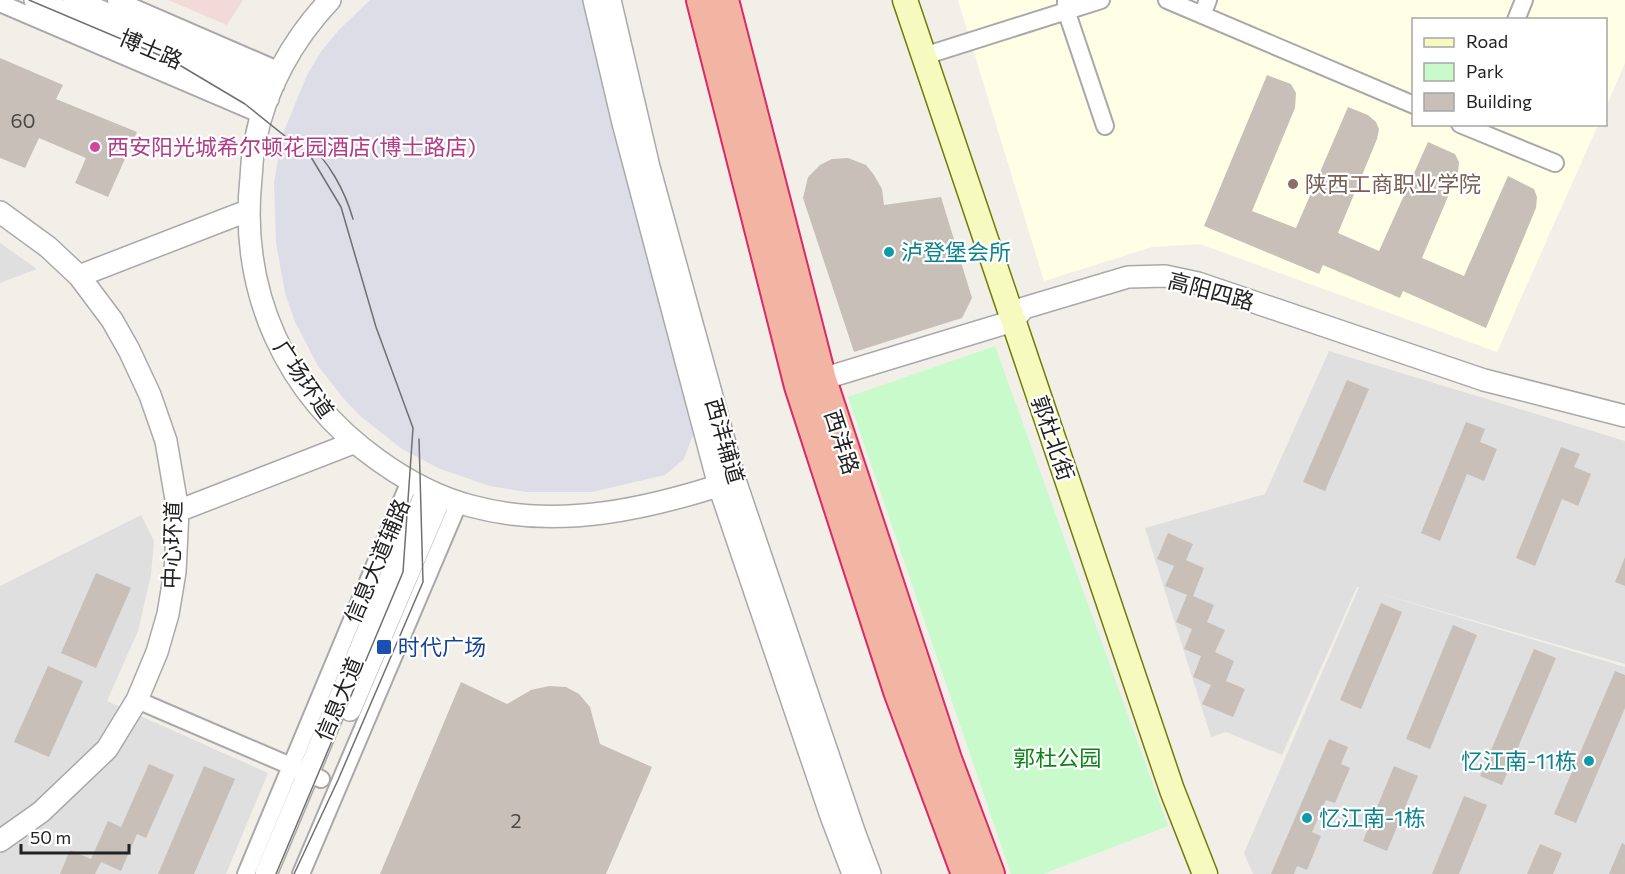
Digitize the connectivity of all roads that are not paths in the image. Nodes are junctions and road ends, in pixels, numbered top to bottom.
1 (35, 0) edge
2 (74, 0) edge
3 (116, 0) edge
4 (330, 0) edge
5 (594, 0) edge
6 (610, 0) edge
7 (701, 0) edge
8 (724, 0) edge
9 (905, 0) edge
10 (920, 0) edge
11 (1101, 0) edge
12 (1167, 0) edge
13 (1524, 0) edge
14 (0, 3) edge
15 (1066, 5) edge
16 (1205, 8) edge
17 (1517, 18) edge
18 (931, 54) junction
19 (271, 92) junction
20 (1412, 105) edge
21 (1106, 126) dead end
22 (1467, 126) edge
23 (1555, 164) dead end
24 (247, 211) junction
25 (0, 212) edge
26 (79, 276) junction
27 (1019, 315) junction
28 (810, 383) junction
29 (1625, 416) edge
30 (353, 443) junction
31 (727, 483) junction
32 (434, 492) junction
33 (178, 511) junction
34 (137, 700) junction
35 (307, 773) junction
36 (0, 841) edge
37 (246, 874) edge
38 (266, 874) edge
39 (281, 874) edge
40 (301, 874) edge
41 (853, 874) edge
42 (870, 874) edge
43 (966, 874) edge
44 (990, 874) edge
45 (1205, 874) edge
46 (1218, 874) edge

1 - 19 street, 博士路
2 - 19 street, 博士路
3 - 19 street
4 - 19 street, 广场环道
5 - 31 street, 西沣辅道
6 - 31 street, 西沣辅道
7 - 28 highway, 西沣路
8 - 28 highway, 西沣路
9 - 18 main road, 郭杜北街
10 - 18 main road, 郭杜北街
11 - 15 street
12 - 16 street
13 - 17 street
14 - 19 street
15 - 18 street
15 - 21 street
16 - 20 street
18 - 27 main road, 郭杜北街
19 - 24 street, 广场环道
22 - 23 street
24 - 26 street
24 - 30 street, 广场环道
25 - 26 street, 中心环道
26 - 33 street, 中心环道
27 - 28 street, 高阳四路
27 - 29 street, 高阳四路
27 - 45 main road, 郭杜北街
27 - 46 main road, 郭杜北街
28 - 43 highway, 西沣路
28 - 44 highway, 西沣路
30 - 32 street, 广场环道
30 - 33 street
31 - 32 street, 广场环道
31 - 41 street, 西沣辅道
31 - 42 street, 西沣辅道
32 - 35 street, 信息大道
32 - 40 street
33 - 34 street, 中心环道
34 - 35 street
34 - 36 street, 中心环道
35 - 37 street
35 - 38 street, 信息大道
35 - 39 street, 信息大道

